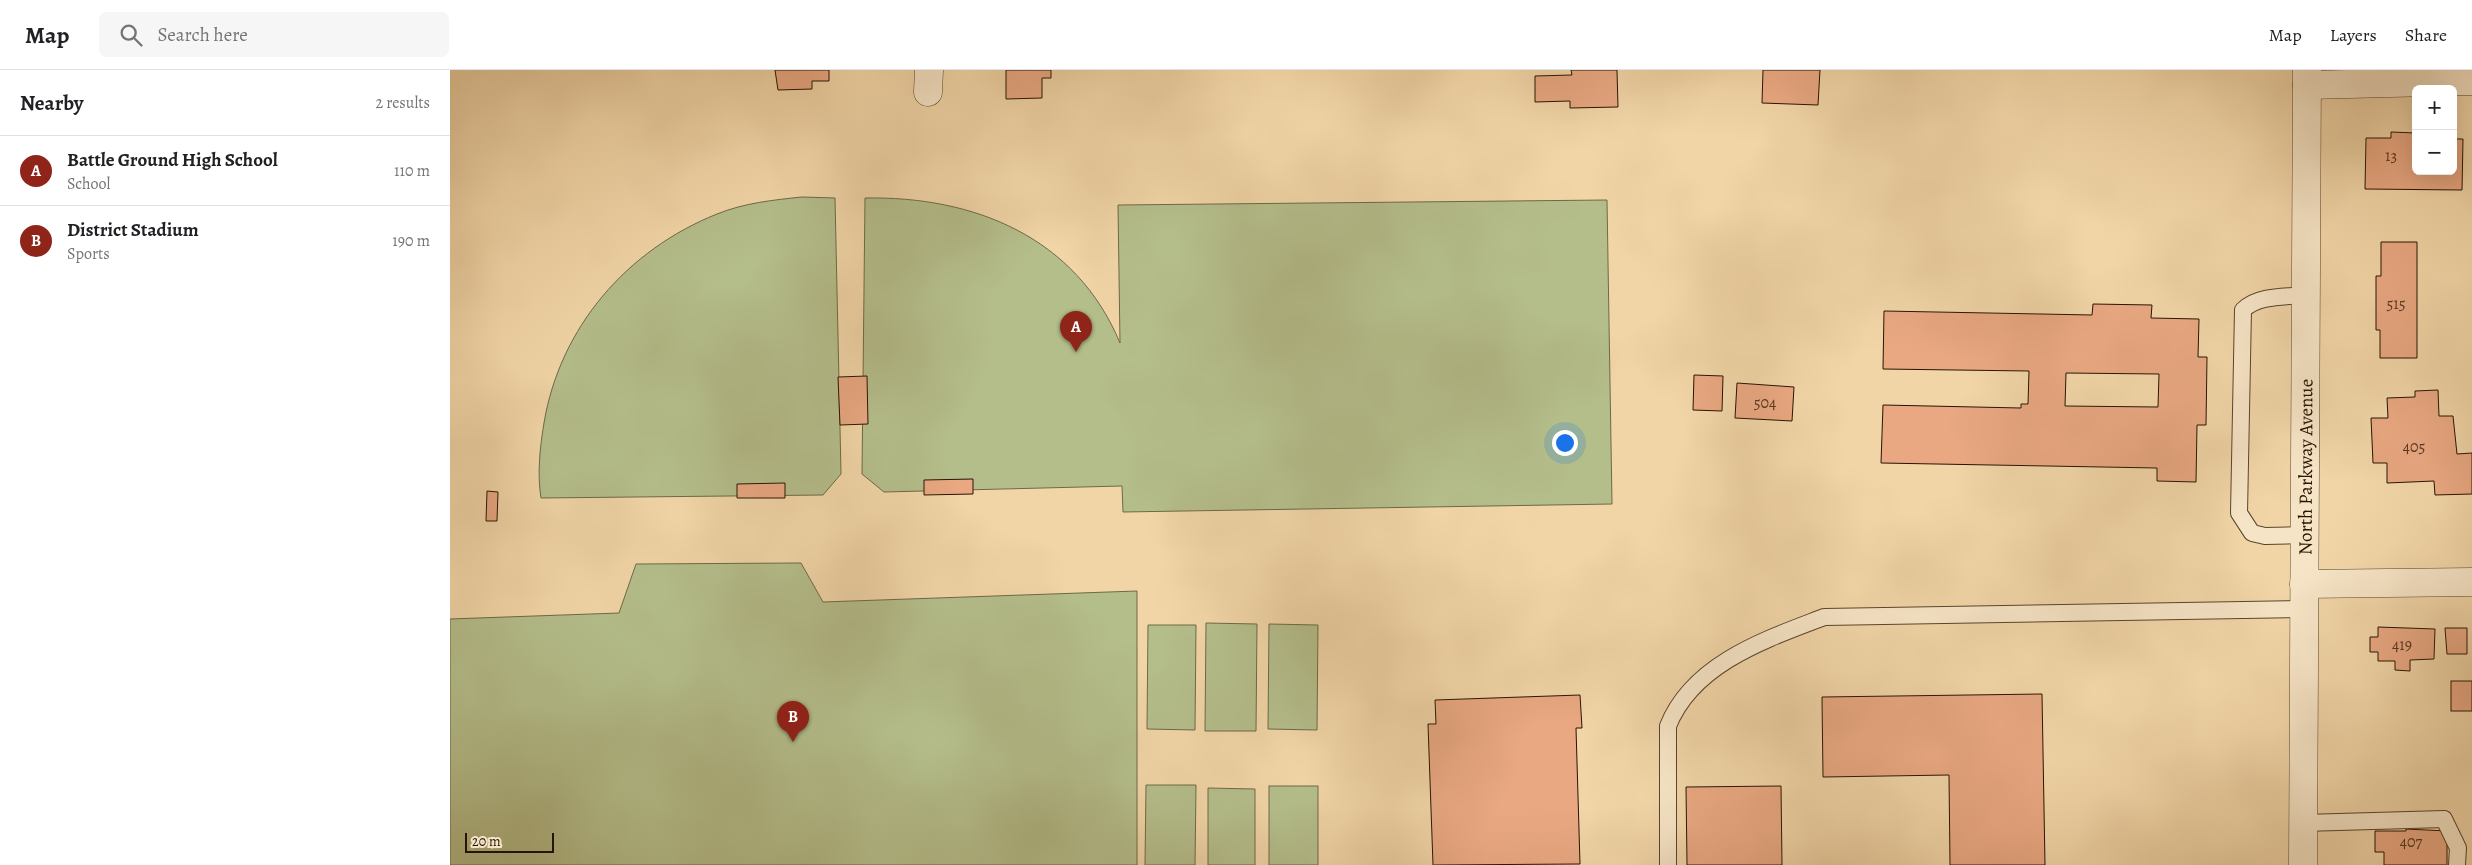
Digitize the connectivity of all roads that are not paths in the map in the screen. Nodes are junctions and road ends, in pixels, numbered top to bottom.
1 (2307, 78) edge
2 (2472, 81) edge
3 (2306, 295) junction
4 (2304, 535) junction
5 (2472, 582) edge
6 (2304, 597) junction
7 (2303, 823) junction
8 (1668, 865) edge
9 (2303, 865) edge
10 (2458, 865) edge

1 - 2 street
1 - 3 street, North Parkway Avenue
3 - 4 street, North Parkway Avenue
3 - 4 lane
4 - 6 street, North Parkway Avenue
5 - 6 street
6 - 7 street, North Parkway Avenue
6 - 8 lane
7 - 9 street, North Parkway Avenue
7 - 10 lane

